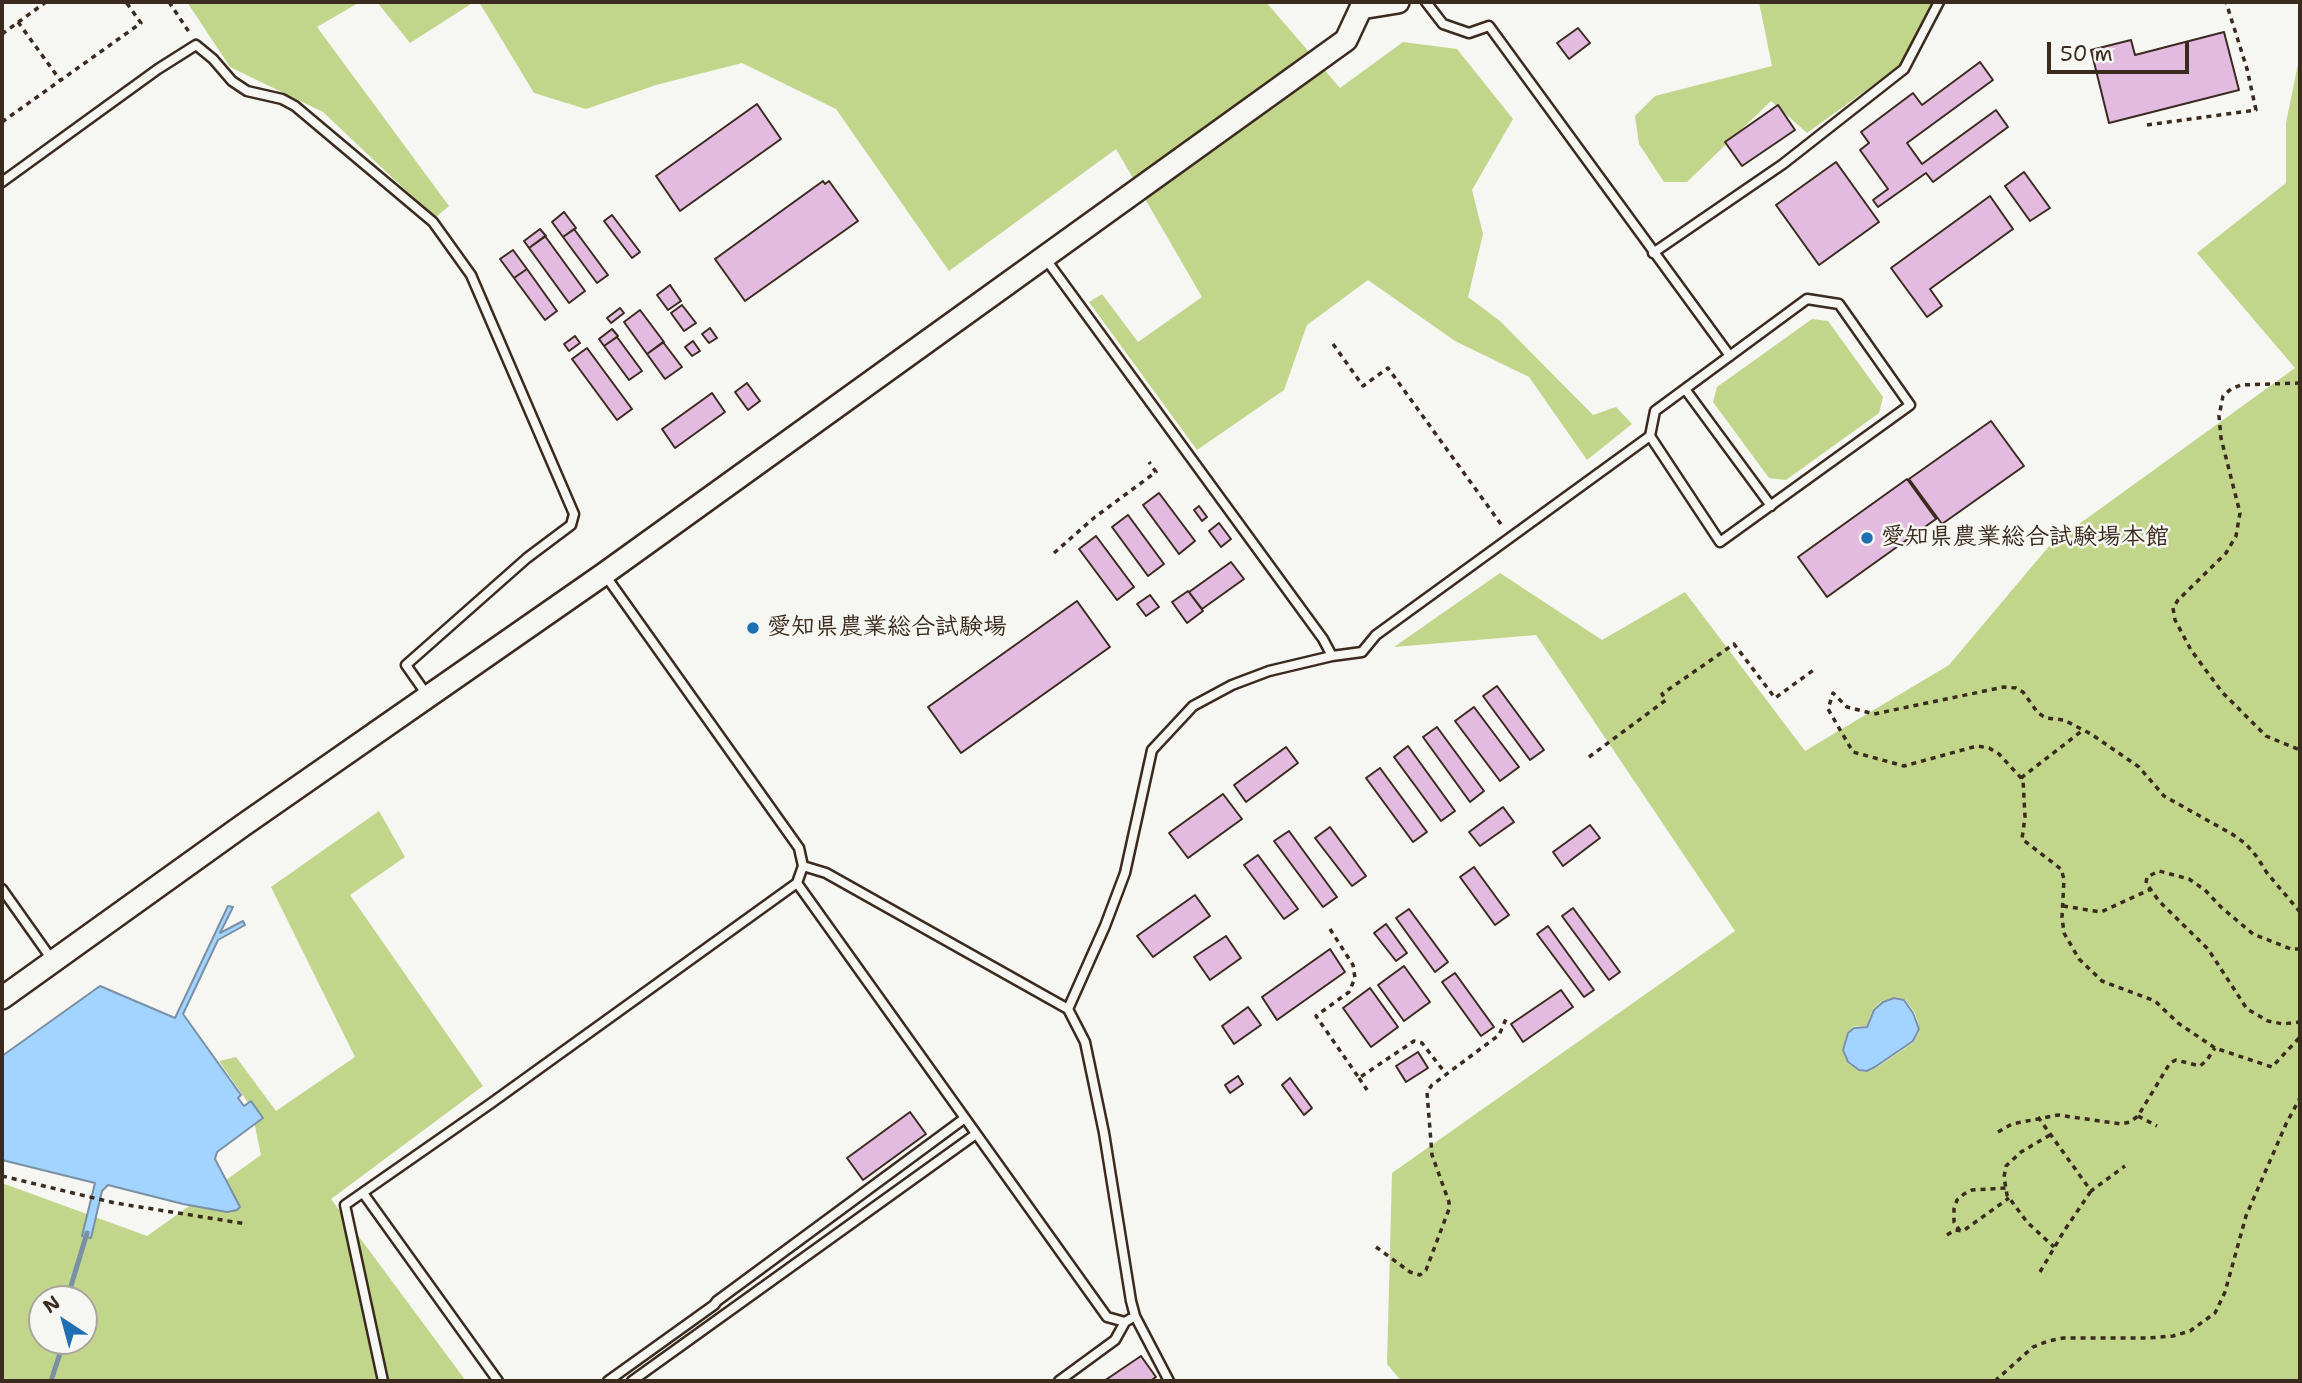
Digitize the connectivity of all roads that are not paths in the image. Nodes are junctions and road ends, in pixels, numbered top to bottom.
1 (1398, 2) edge
2 (1426, 2) edge
3 (1939, 2) edge
4 (1355, 5) edge
5 (2, 182) edge
6 (1653, 253) junction
7 (1044, 256) junction
8 (1730, 356) junction
9 (1685, 389) junction
10 (1650, 436) junction
11 (1771, 506) junction
12 (604, 575) junction
13 (1332, 656) junction
14 (429, 697) junction
15 (803, 866) junction
16 (797, 883) junction
17 (2, 889) edge
18 (53, 961) junction
19 (2, 998) edge
20 (1069, 1009) junction
21 (965, 1118) junction
22 (976, 1134) junction
23 (363, 1193) junction
24 (1135, 1316) junction
25 (1125, 1321) junction
26 (383, 1381) edge
27 (498, 1381) edge
28 (608, 1381) edge
29 (632, 1381) edge
30 (1059, 1381) edge
31 (1169, 1381) edge

1 - 4 street
2 - 6 lane
3 - 6 lane
4 - 7 street
5 - 14 lane
6 - 8 lane
7 - 12 street
7 - 13 lane
8 - 9 lane
8 - 11 lane
9 - 10 lane
9 - 11 lane
10 - 11 lane
10 - 13 lane
12 - 14 street
12 - 15 lane
13 - 20 lane
14 - 18 street
15 - 16 lane
15 - 20 lane
16 - 21 lane
16 - 23 lane
17 - 18 lane
18 - 19 street
20 - 24 lane
21 - 22 lane
21 - 28 lane
22 - 25 lane
22 - 29 lane
23 - 26 lane
23 - 27 lane
24 - 25 lane
24 - 31 lane
25 - 30 lane

